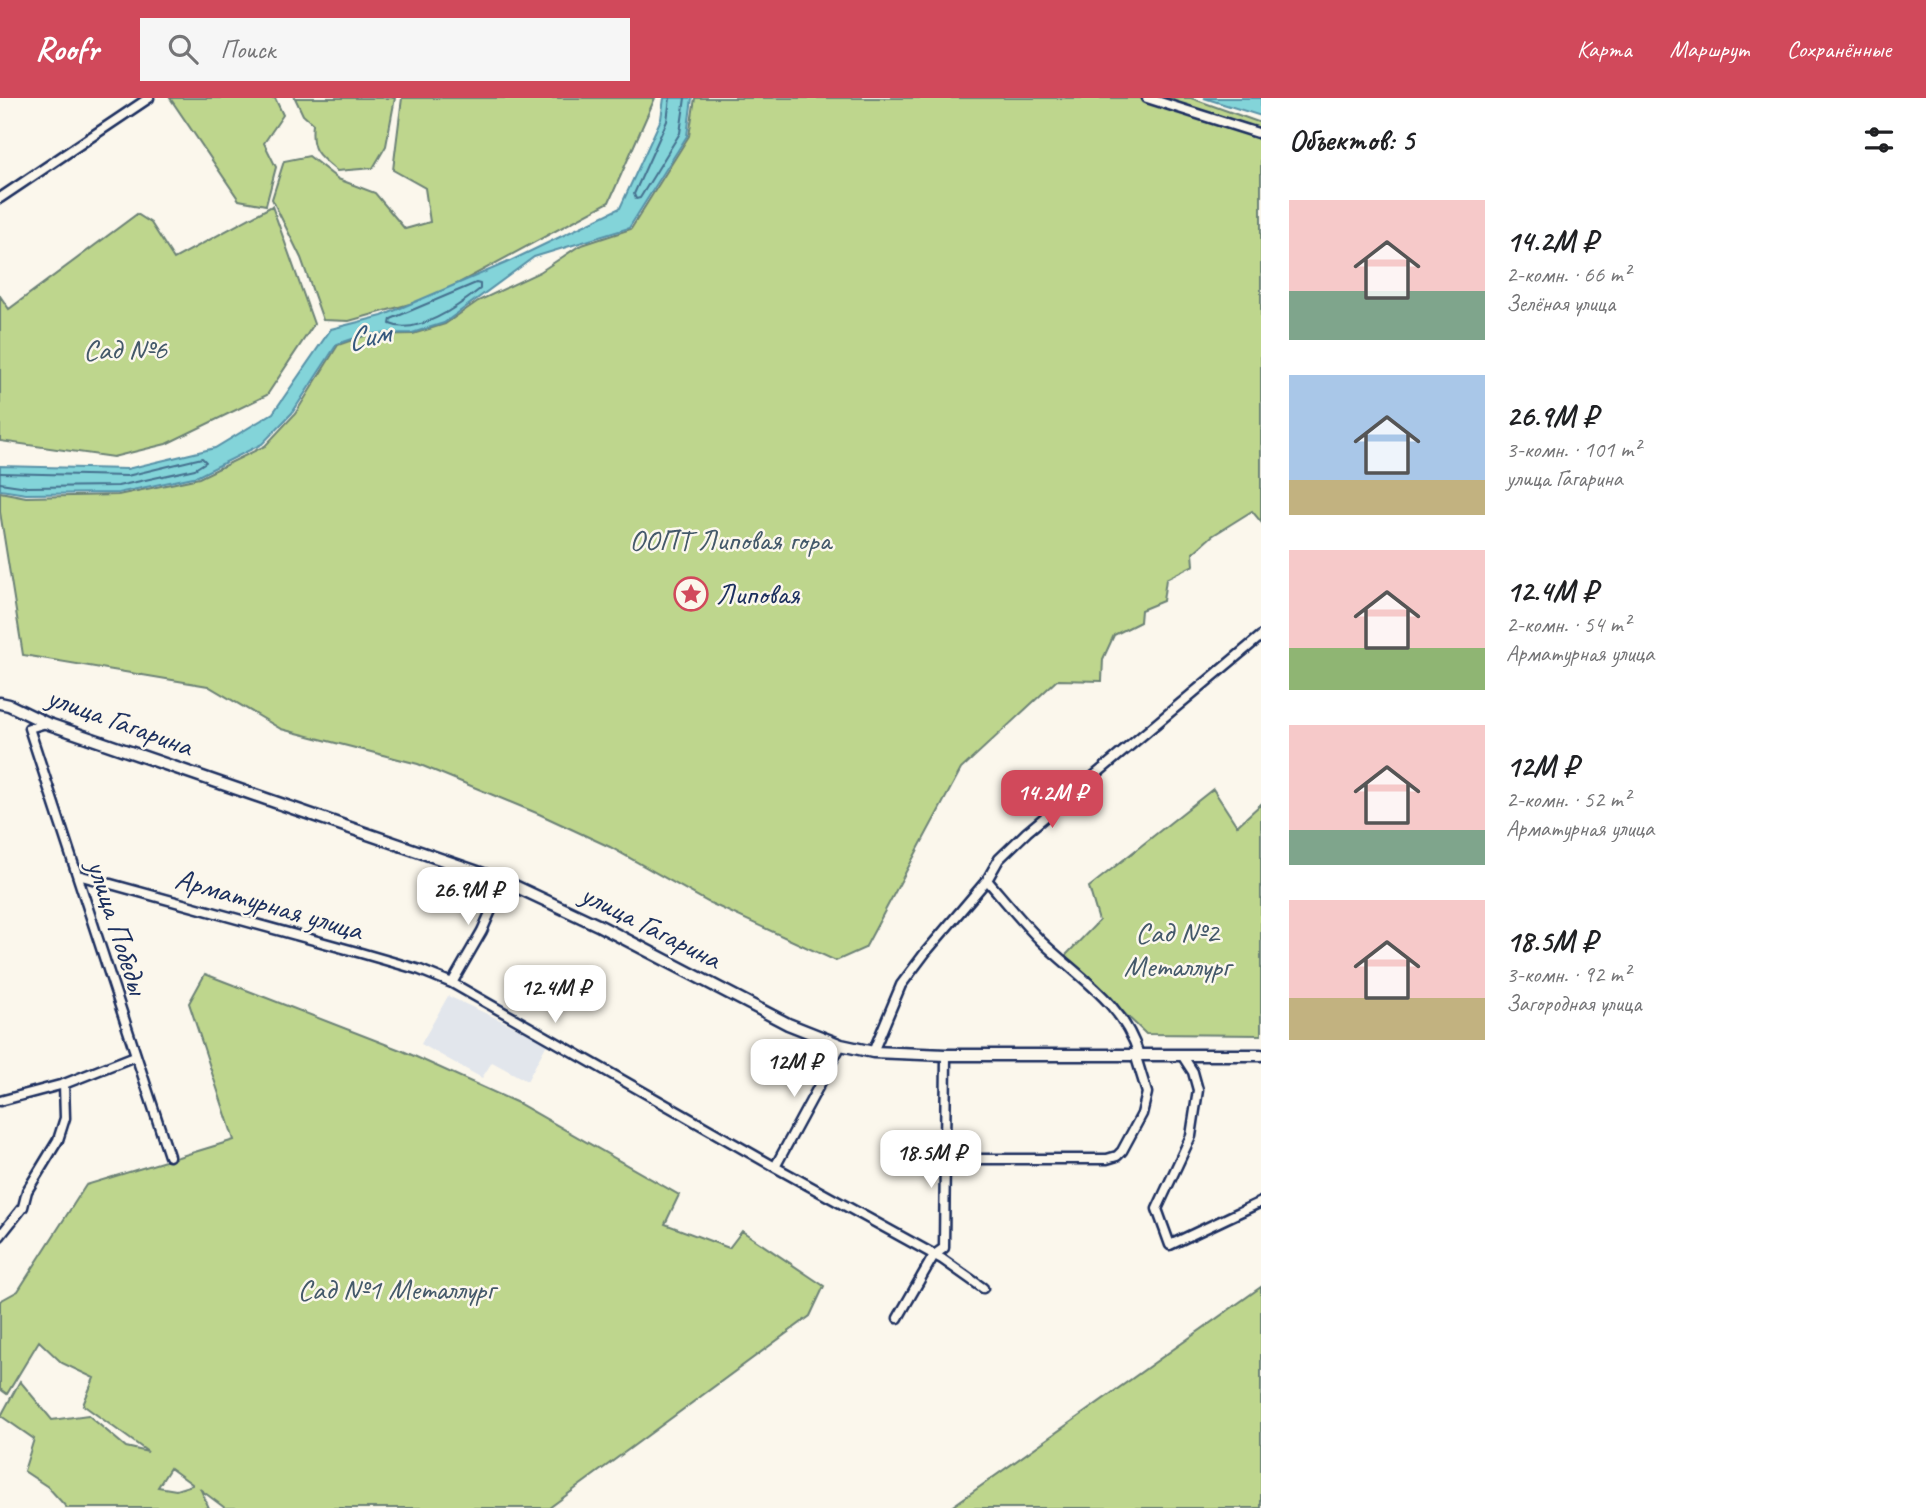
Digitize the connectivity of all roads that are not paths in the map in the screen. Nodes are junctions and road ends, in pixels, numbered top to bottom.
1 (149, 98) edge
2 (1147, 98) edge
3 (1261, 134) edge
4 (0, 198) edge
5 (1261, 636) edge
6 (0, 703) edge
7 (46, 723) junction
8 (78, 875) junction
9 (987, 880) junction
10 (504, 881) junction
11 (452, 983) junction
12 (841, 1045) junction
13 (873, 1052) junction
14 (1137, 1054) junction
15 (946, 1055) junction
16 (1182, 1055) junction
17 (1261, 1055) edge
18 (135, 1056) junction
19 (64, 1084) junction
20 (0, 1101) edge
21 (169, 1156) dead end
22 (945, 1158) junction
23 (775, 1167) junction
24 (1261, 1202) edge
25 (0, 1236) edge
26 (934, 1255) junction
27 (983, 1288) dead end
28 (898, 1318) dead end

1 - 4 street
2 - 3 street
5 - 9 street
6 - 7 street, улица Гагарина
7 - 8 street, улица Победы
7 - 10 street, улица Гагарина
8 - 11 street, Арматурная улица
8 - 18 street, улица Победы
9 - 13 street
9 - 14 street
10 - 11 street
10 - 12 street, улица Гагарина
11 - 23 street, Арматурная улица
12 - 13 street, улица Гагарина
12 - 23 street
13 - 15 street, улица Гагарина
14 - 15 street, улица Гагарина
14 - 16 street, улица Гагарина
14 - 22 street
15 - 22 street
16 - 17 street, улица Гагарина
16 - 24 street
18 - 19 street
18 - 21 street, улица Победы
19 - 20 street
19 - 25 street
22 - 26 street
23 - 26 street, Арматурная улица
26 - 27 street, Арматурная улица
26 - 28 street

